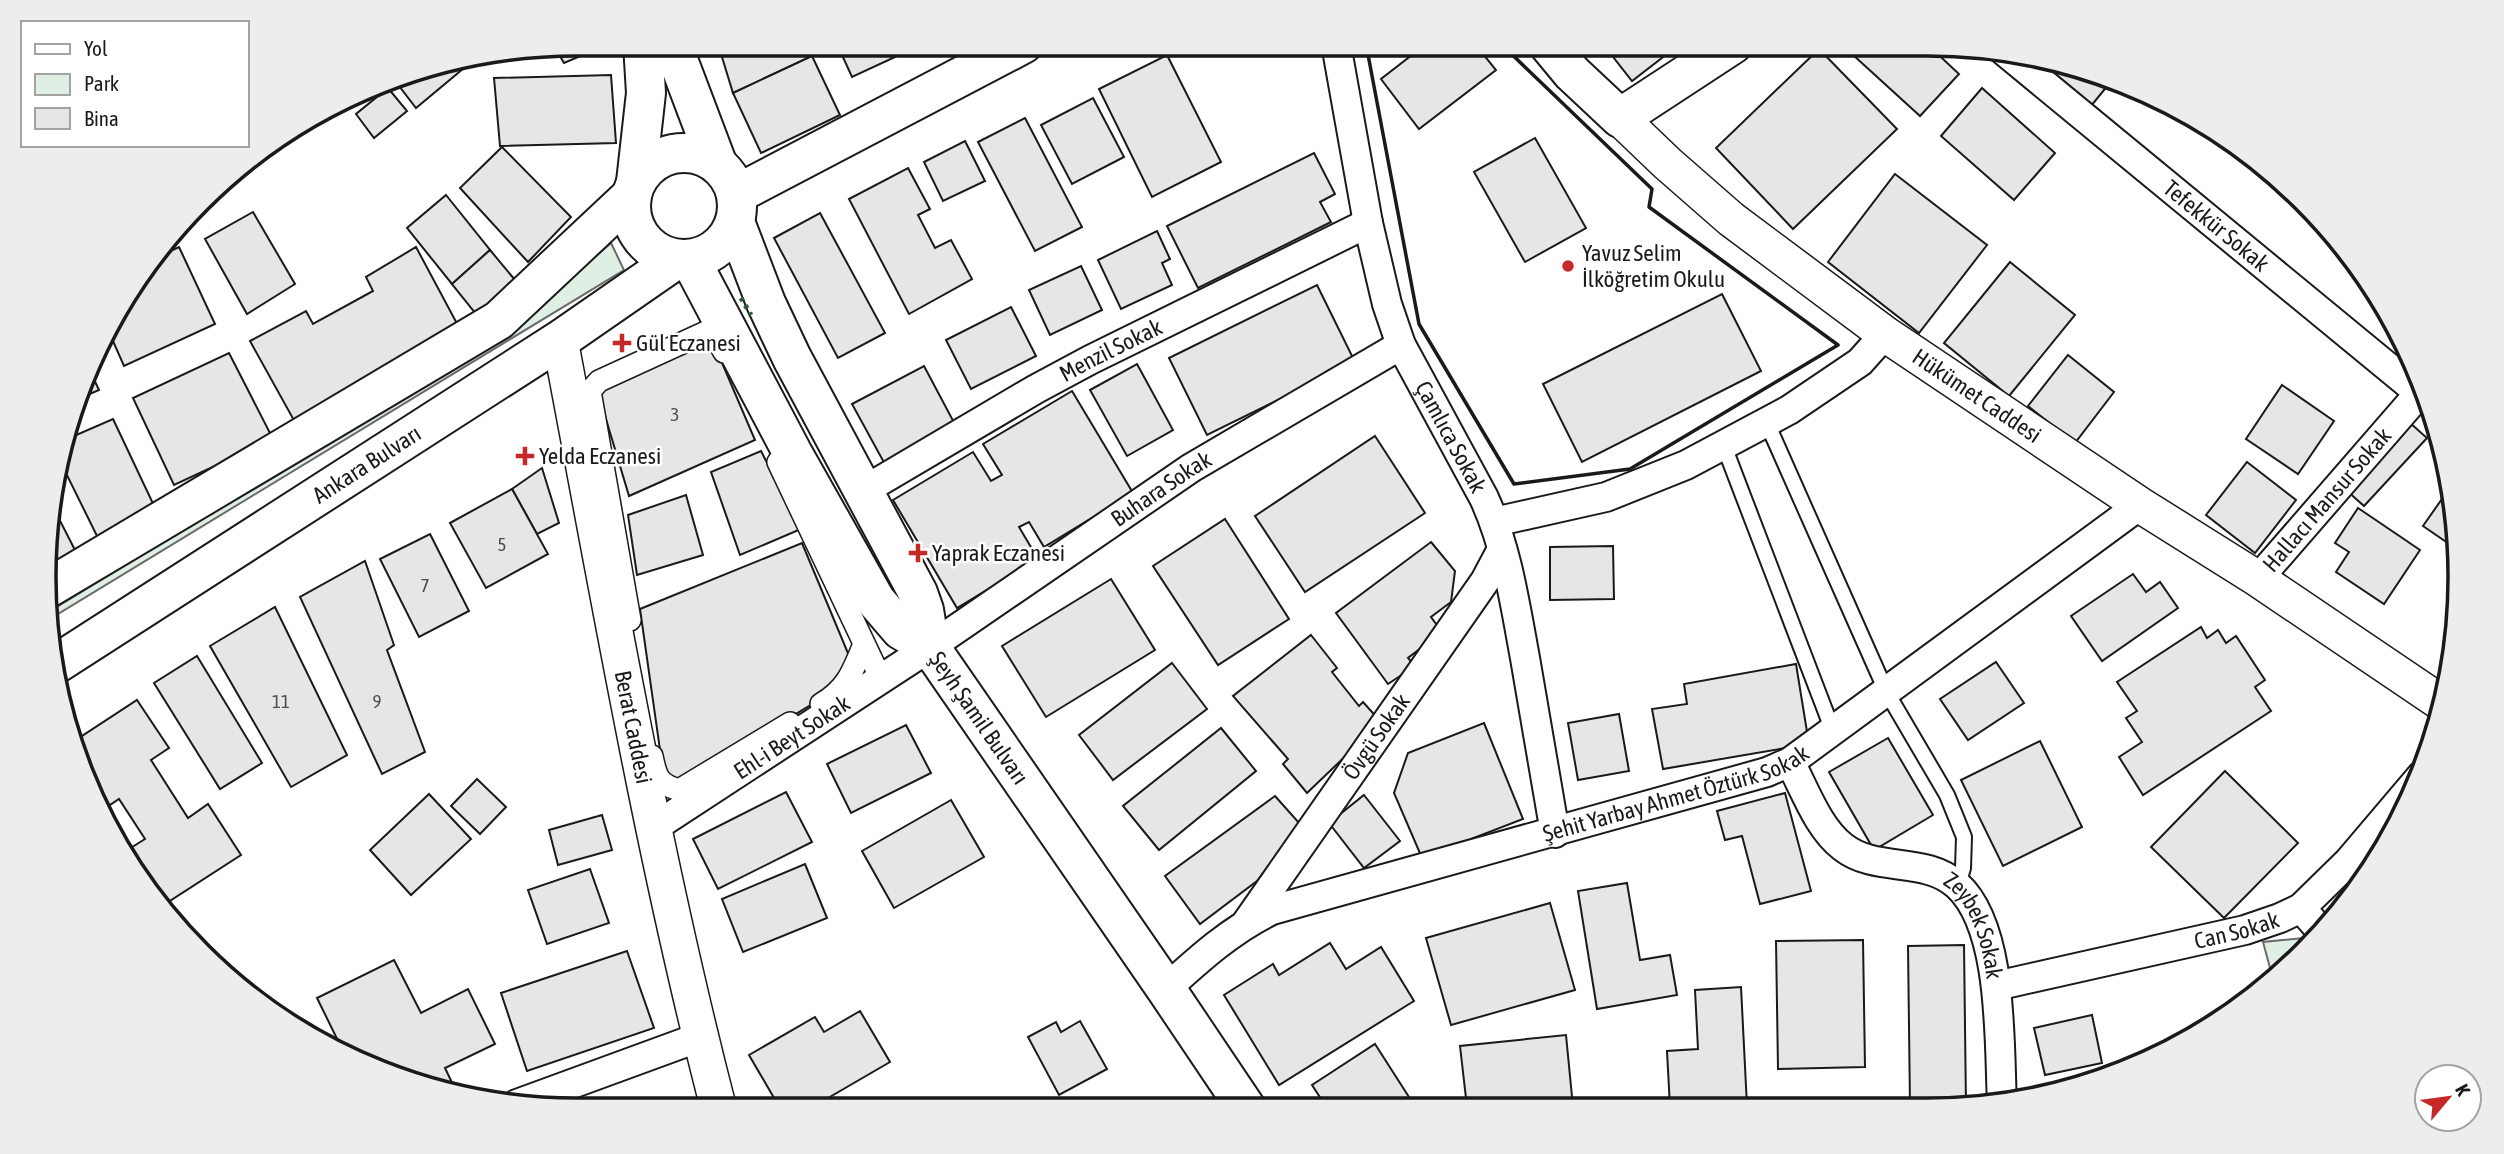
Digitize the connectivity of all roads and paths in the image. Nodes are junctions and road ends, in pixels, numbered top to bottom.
1 (644, 56) edge
2 (677, 56) edge
3 (999, 56) edge
4 (1338, 56) edge
5 (1558, 56) edge
6 (1715, 56) edge
7 (2021, 65) edge
8 (1620, 118) junction
9 (634, 189) junction
10 (730, 193) junction
11 (1368, 223) junction
12 (684, 259) junction
13 (1885, 334) junction
14 (560, 340) junction
15 (1401, 345) junction
16 (2410, 382) edge
17 (2417, 402) edge
18 (1767, 423) junction
19 (1724, 446) junction
20 (863, 491) junction
21 (2140, 505) junction
22 (1494, 522) junction
23 (1503, 549) junction
24 (2258, 579) junction
25 (56, 583) edge
26 (864, 644) junction
27 (930, 647) junction
28 (63, 659) edge
29 (881, 679) junction
30 (1886, 691) junction
31 (2433, 698) edge
32 (1833, 731) junction
33 (1790, 762) junction
34 (2393, 809) edge
35 (653, 828) junction
36 (1555, 832) junction
37 (1958, 885) junction
38 (2301, 908) junction
39 (1246, 923) junction
40 (2315, 925) edge
41 (1996, 986) junction
42 (1166, 989) junction
43 (700, 1037) junction
44 (2001, 1093) edge
45 (537, 1097) edge
46 (716, 1098) edge
47 (1239, 1098) edge

1 - 9 main road
2 - 10 main road, Şeyh Şamil Bulvarı
3 - 10 main road
4 - 11 street, Çamlıca Sokak
5 - 8 main road, Hükümet Caddesi
6 - 8 main road
7 - 16 street, Tefekkür Sokak
8 - 13 street, Hükümet Caddesi
9 - 10 main road
9 - 12 main road
9 - 25 main road
10 - 12 main road
10 - 20 main road, Şeyh Şamil Bulvarı
11 - 15 street, Çamlıca Sokak
11 - 20 street, Menzil Sokak
12 - 14 main road, Ankara Bulvarı
12 - 27 main road
13 - 18 street
13 - 21 street, Hükümet Caddesi
14 - 28 main road, Ankara Bulvarı
14 - 35 street, Berat Caddesi
15 - 22 street, Çamlıca Sokak
15 - 27 street, Buhara Sokak
17 - 24 street, Hallacı Mansur Sokak
18 - 19 street
18 - 30 lane
19 - 22 street
19 - 32 lane
20 - 27 main road, Şeyh Şamil Bulvarı
21 - 24 street, Hükümet Caddesi
21 - 30 street, Şehit Yarbay Ahmet Öztürk Sokak
22 - 23 street, Çamlıca Sokak
23 - 36 street, Çamlıca Sokak
23 - 39 street, Övgü Sokak
24 - 31 street, Hükümet Caddesi
26 - 26 street
26 - 29 street
27 - 29 street, Ehl-i Beyt Sokak
27 - 42 main road, Şeyh Şamil Bulvarı
29 - 35 street, Ehl-i Beyt Sokak
30 - 32 street, Şehit Yarbay Ahmet Öztürk Sokak
30 - 37 lane
32 - 33 street, Şehit Yarbay Ahmet Öztürk Sokak
33 - 36 street, Şehit Yarbay Ahmet Öztürk Sokak
33 - 37 street, Zeybek Sokak
34 - 38 street, Can Sokak
35 - 43 street, Berat Caddesi
36 - 39 street, Şehit Yarbay Ahmet Öztürk Sokak
37 - 41 street, Zeybek Sokak
38 - 40 street
38 - 41 street, Can Sokak
39 - 42 street, Şehit Yarbay Ahmet Öztürk Sokak
41 - 44 street, Zeybek Sokak
42 - 47 main road, Şeyh Şamil Bulvarı
43 - 45 street
43 - 46 street, Berat Caddesi

